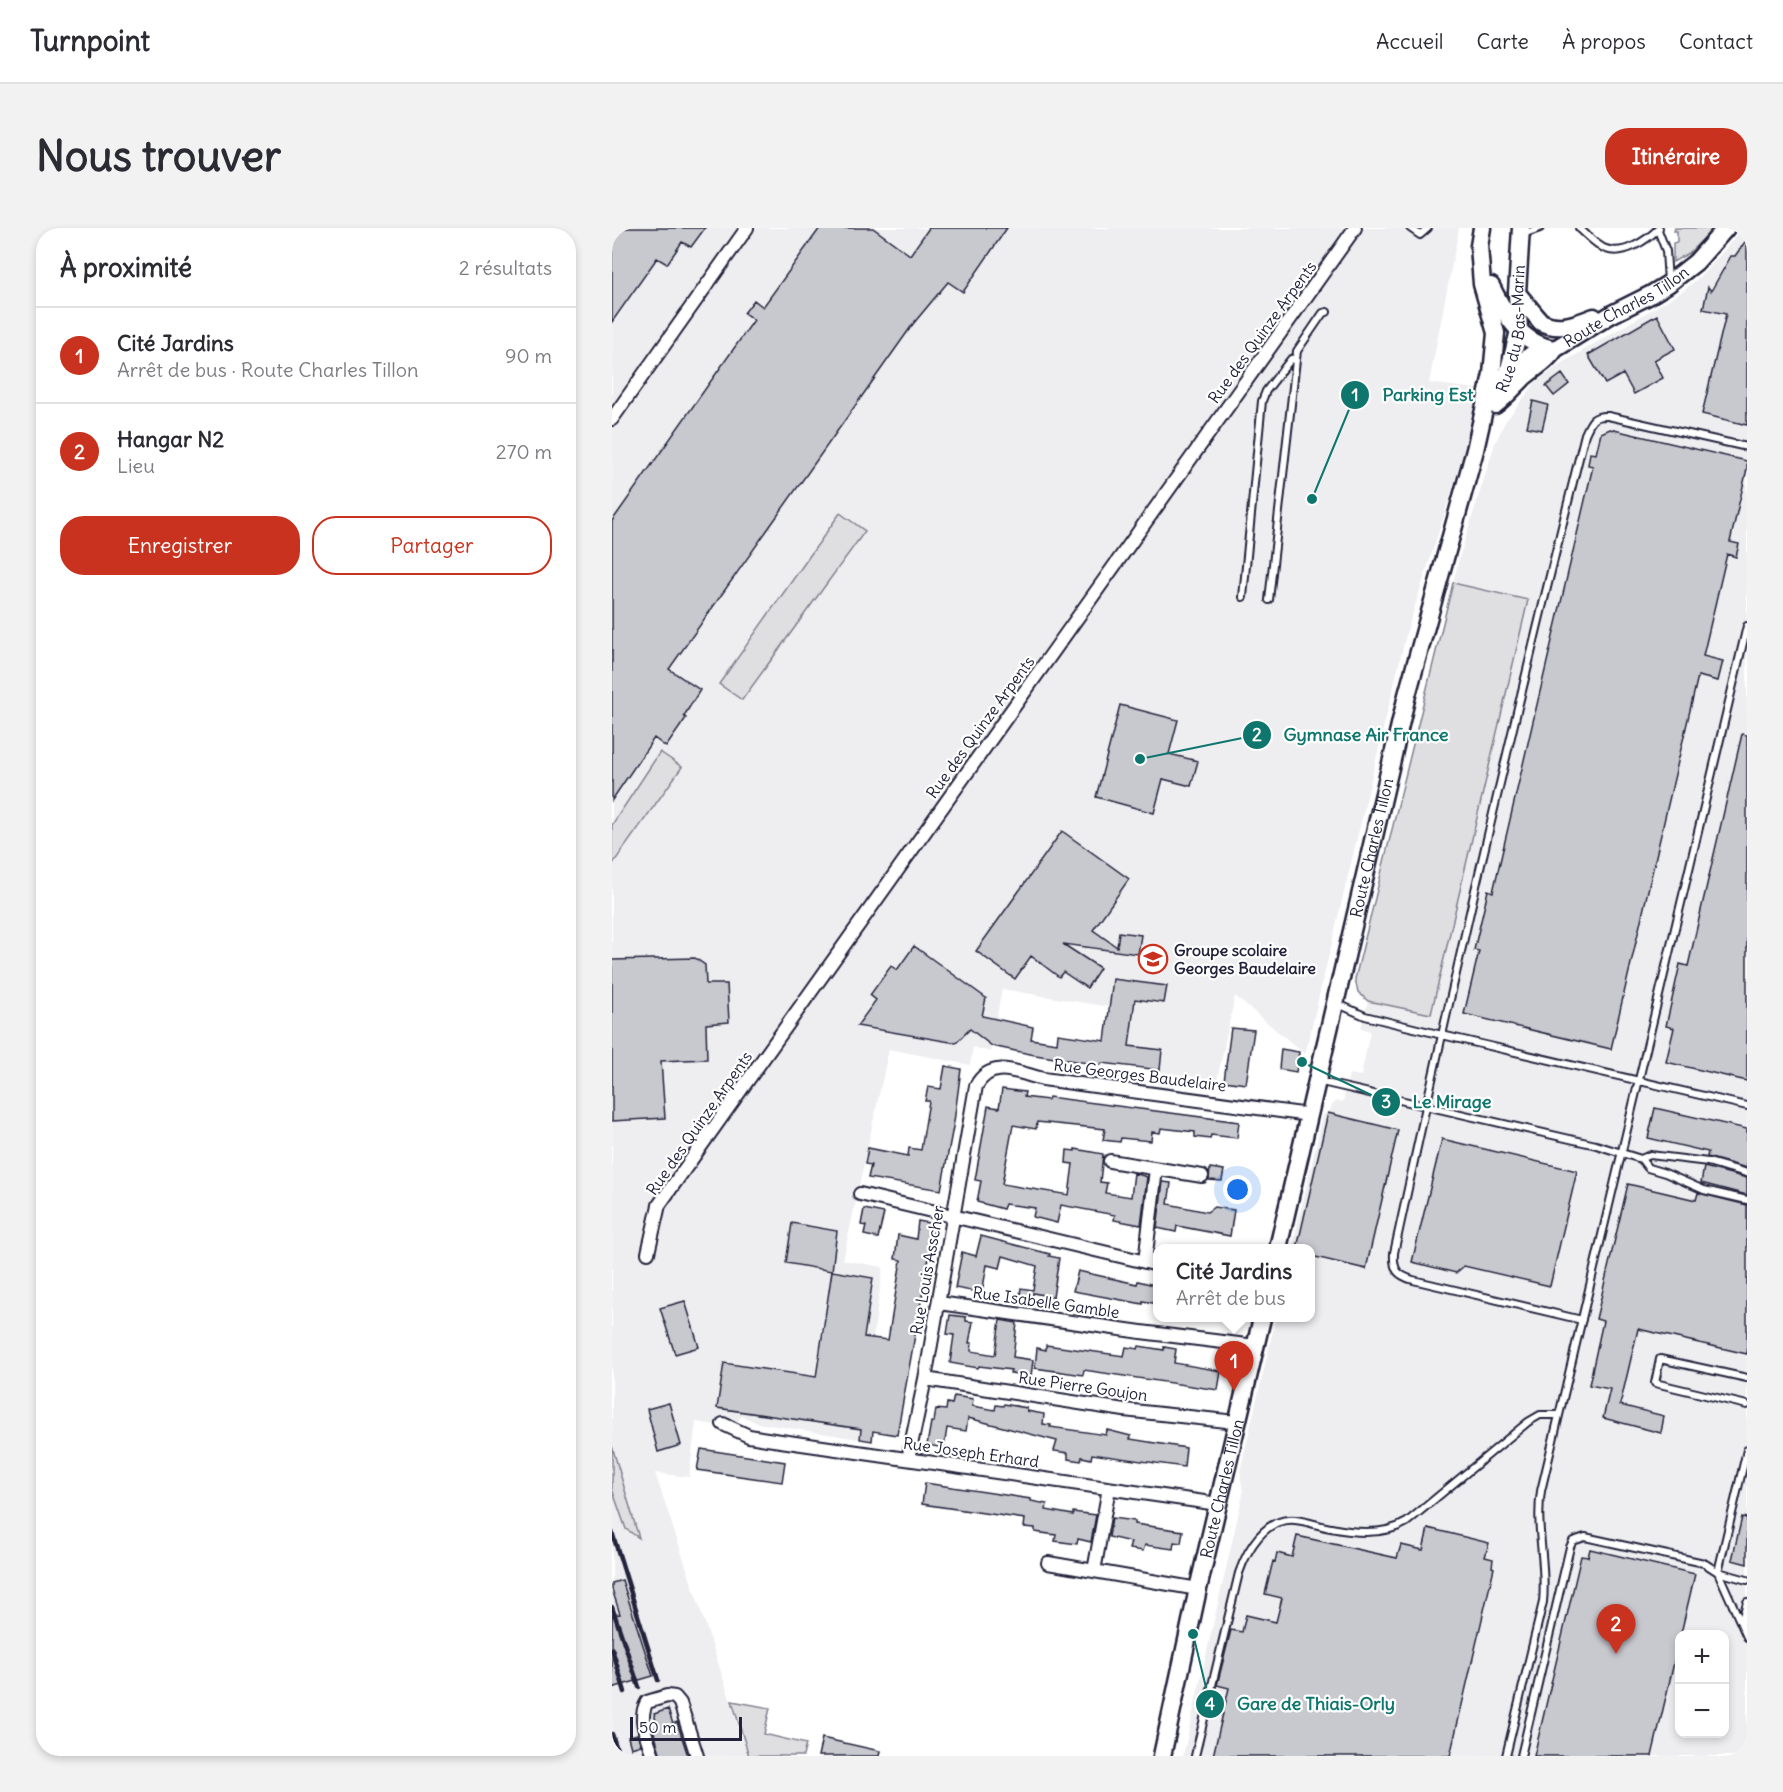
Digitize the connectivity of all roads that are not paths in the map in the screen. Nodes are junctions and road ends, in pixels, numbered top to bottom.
1 (747, 228) edge
2 (1355, 228) edge
3 (1410, 228) edge
4 (1428, 228) edge
5 (1482, 228) edge
6 (1540, 228) edge
7 (1579, 228) edge
8 (1726, 228) edge
9 (1658, 229) edge
10 (1520, 232) edge
11 (1482, 277) junction
12 (1668, 284) junction
13 (1517, 293) junction
14 (1327, 312) dead end
15 (1612, 314) junction
16 (1519, 331) junction
17 (1555, 349) junction
18 (1296, 358) junction
19 (1508, 373) junction
20 (1491, 401) junction
21 (612, 418) edge
22 (1747, 447) edge
23 (1475, 450) joint
24 (1243, 597) dead end
25 (1269, 600) dead end
26 (1747, 626) edge
27 (1336, 1003) junction
28 (1442, 1035) junction
29 (1317, 1081) junction
30 (1638, 1082) junction
31 (976, 1086) joint
32 (1426, 1105) junction
33 (1747, 1106) edge
34 (1309, 1115) junction
35 (1621, 1154) junction
36 (1641, 1159) junction
37 (1110, 1161) dead end
38 (1156, 1169) junction
39 (1747, 1173) edge
40 (1202, 1176) dead end
41 (860, 1194) dead end
42 (1747, 1200) edge
43 (953, 1216) junction
44 (1279, 1244) edge
45 (648, 1253) dead end
46 (1144, 1262) junction
47 (1153, 1264) edge
48 (939, 1303) junction
49 (1582, 1320) junction
50 (1261, 1322) edge
51 (1255, 1346) junction
52 (1747, 1378) edge
53 (925, 1379) junction
54 (1747, 1405) edge
55 (1559, 1415) junction
56 (1236, 1422) junction
57 (723, 1424) dead end
58 (1747, 1450) edge
59 (908, 1459) junction
60 (1109, 1488) junction
61 (1218, 1504) junction
62 (1048, 1563) dead end
63 (1094, 1571) junction
64 (1718, 1572) junction
65 (1747, 1580) edge
66 (1198, 1588) junction
67 (1747, 1602) edge
68 (1746, 1634) edge
69 (653, 1756) edge
70 (697, 1756) edge
71 (1162, 1756) edge
72 (1195, 1756) edge
73 (1506, 1756) edge
74 (1521, 1756) edge

1 - 21 street
2 - 45 street, Rue des Quinze Arpents
3 - 4 lane
5 - 11 main road, Rue du Bas-Marin
6 - 10 lane
7 - 9 lane
8 - 12 main road, Route Charles Tillon
9 - 12 lane
10 - 13 main road, Rue du Bas-Marin
11 - 16 main road
11 - 20 main road, Rue du Bas-Marin
12 - 15 main road, Route Charles Tillon
13 - 15 main road
13 - 16 main road, Rue du Bas-Marin
14 - 18 lane
15 - 17 main road, Route Charles Tillon
16 - 17 main road
16 - 19 main road, Rue du Bas-Marin
17 - 19 main road
17 - 20 main road, Route Charles Tillon
18 - 24 lane
18 - 25 lane
19 - 20 main road, Rue du Bas-Marin
20 - 23 main road, Rue du Bas-Marin
22 - 28 lane
23 - 27 main road, Route Charles Tillon
26 - 30 lane
27 - 28 lane
27 - 29 main road, Route Charles Tillon
28 - 30 lane
28 - 32 lane
29 - 32 lane
29 - 34 main road, Route Charles Tillon
30 - 33 lane
30 - 35 lane
31 - 34 street, Rue Georges Baudelaire
31 - 43 street, Rue Louis Asscher
32 - 35 lane
32 - 49 lane
34 - 44 main road, Route Charles Tillon
35 - 36 lane
35 - 49 lane
36 - 39 lane
36 - 42 lane
37 - 38 street
38 - 40 street
38 - 46 street
41 - 43 street
43 - 46 street
43 - 48 street, Rue Louis Asscher
46 - 47 street
48 - 51 street, Rue Isabelle Gamble
48 - 53 street, Rue Louis Asscher
49 - 55 lane
50 - 51 main road, Route Charles Tillon
51 - 56 main road, Route Charles Tillon
52 - 54 lane
53 - 56 street, Rue Pierre Goujon
53 - 59 street, Rue Louis Asscher
55 - 72 lane
55 - 73 lane
56 - 61 main road, Route Charles Tillon
57 - 59 street, Rue Joseph Erhard
58 - 64 lane
59 - 60 street, Rue Joseph Erhard
60 - 61 street, Rue Joseph Erhard
60 - 63 street
61 - 66 main road, Route Charles Tillon
62 - 63 street
63 - 66 street
64 - 65 lane
64 - 68 lane
64 - 74 lane
66 - 71 main road, Route Charles Tillon
67 - 68 lane
69 - 70 street

